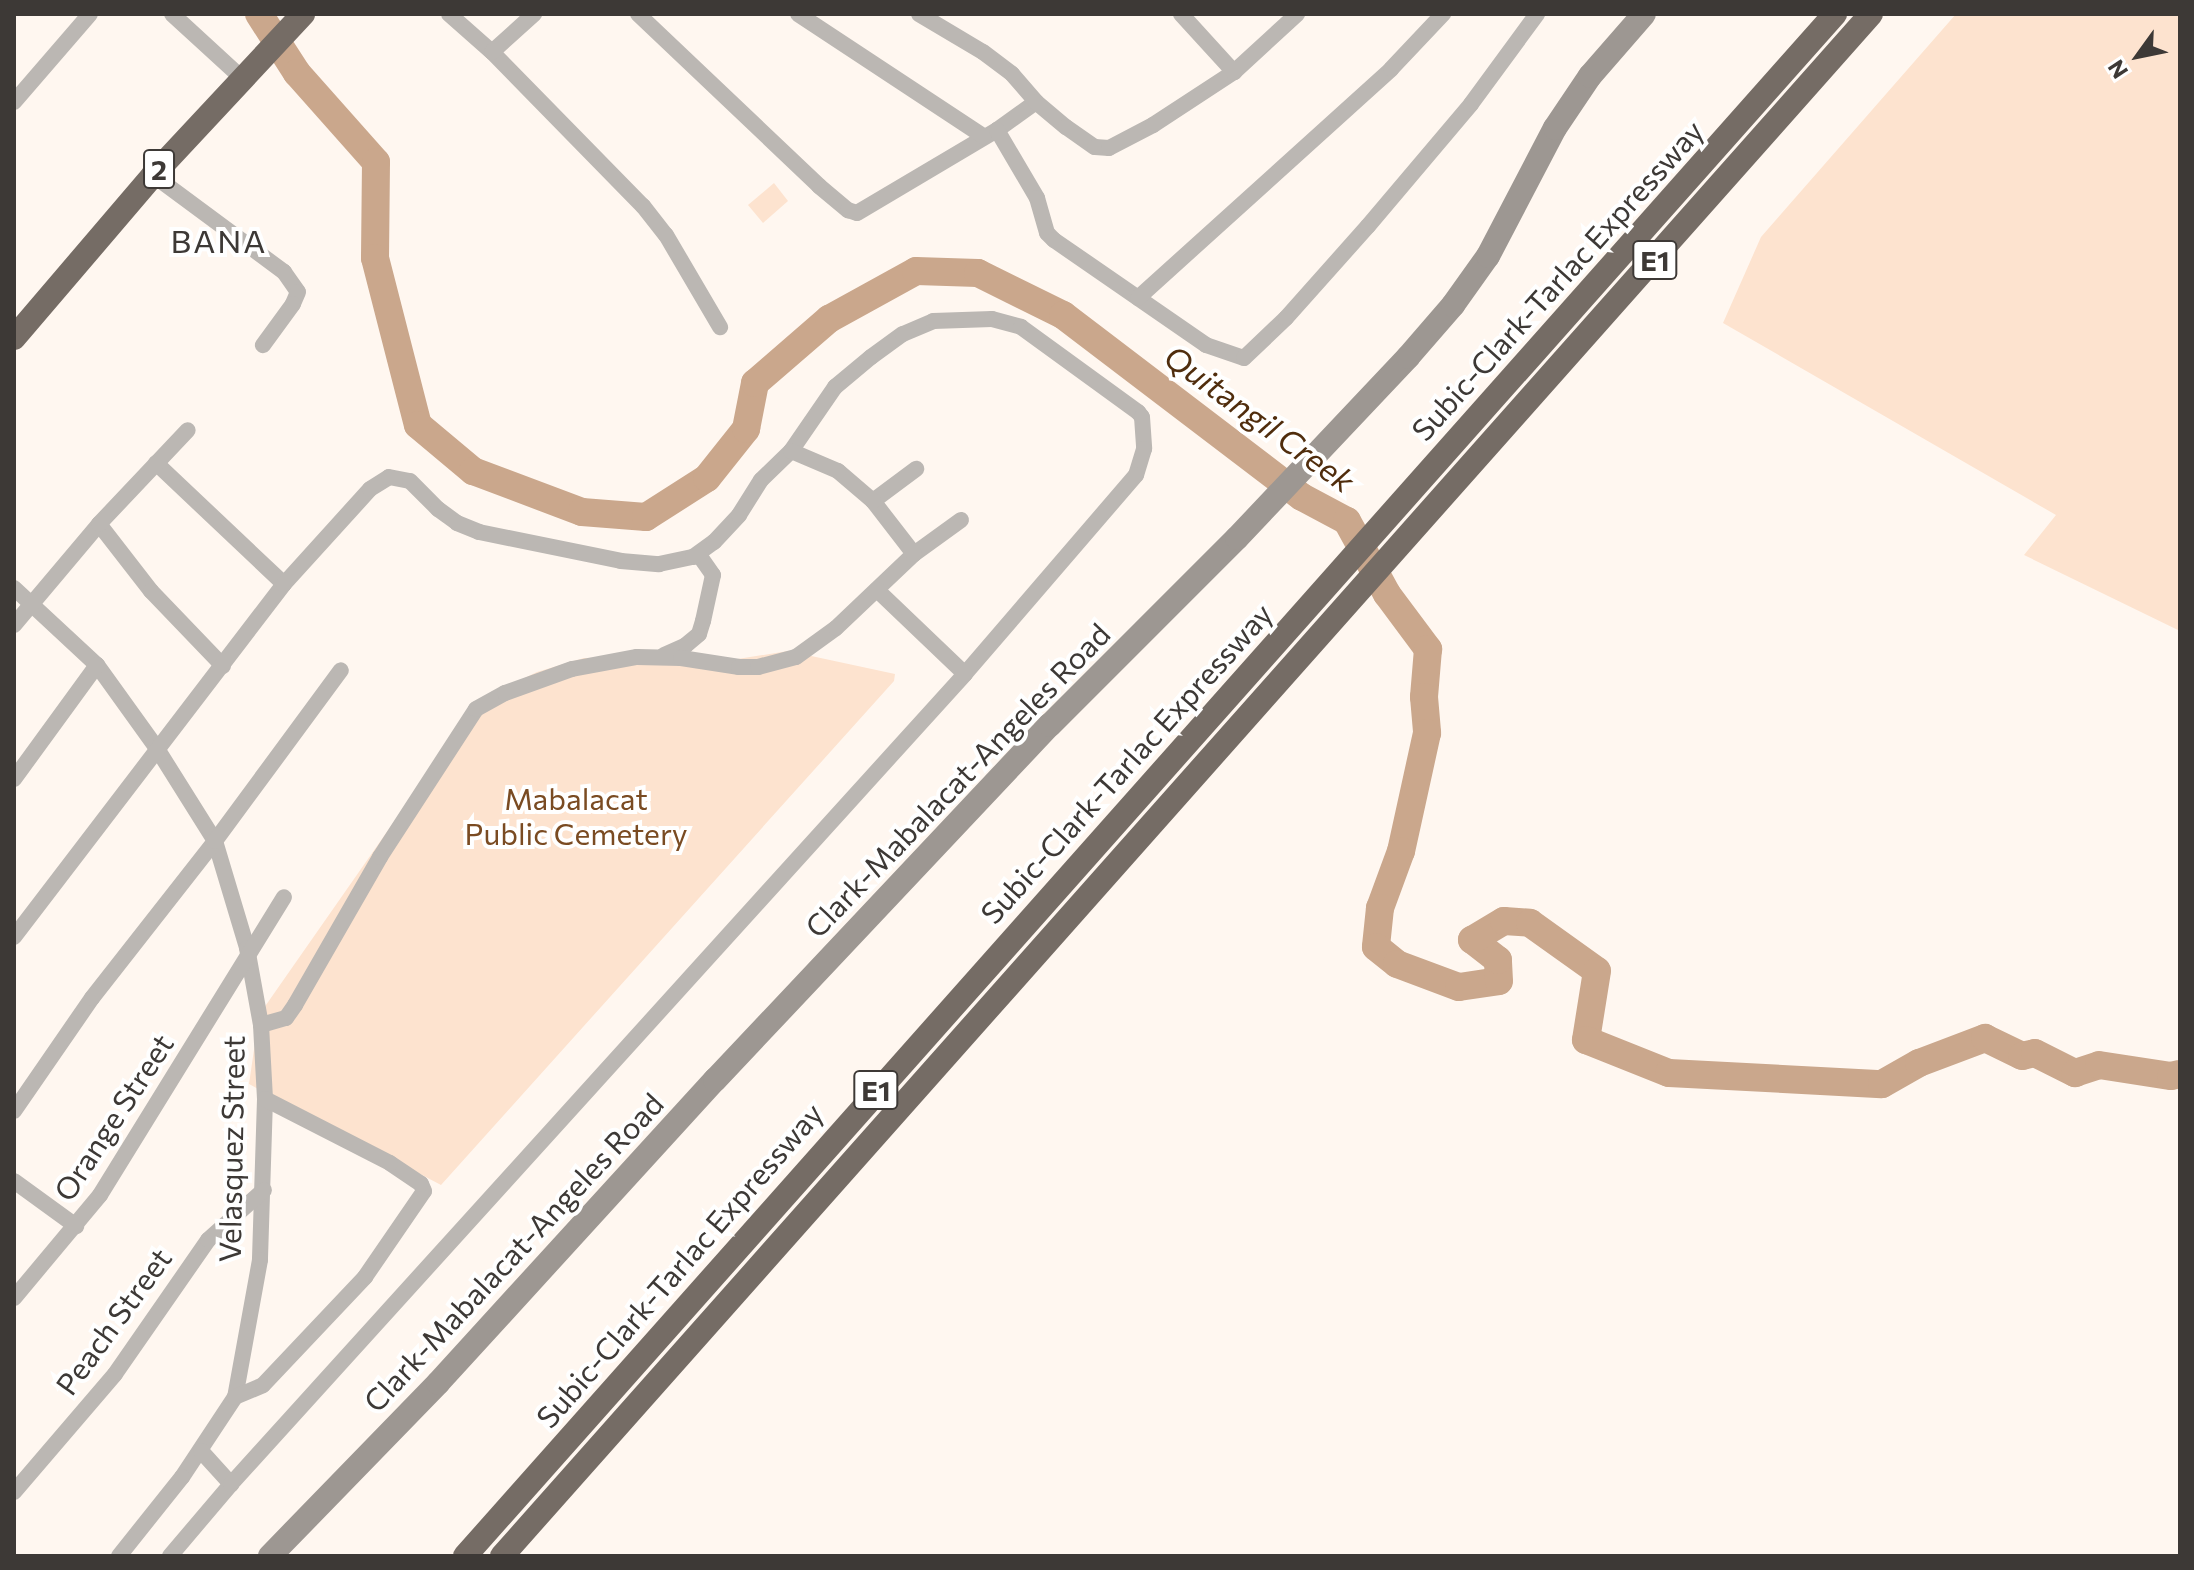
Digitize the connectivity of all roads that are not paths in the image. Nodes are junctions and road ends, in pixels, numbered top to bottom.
1 (90, 14) edge
2 (172, 14) edge
3 (303, 14) edge
4 (449, 14) edge
5 (534, 14) edge
6 (638, 14) edge
7 (798, 14) edge
8 (919, 14) edge
9 (1181, 14) edge
10 (1297, 14) edge
11 (1443, 14) edge
12 (1537, 14) edge
13 (1644, 14) edge
14 (1835, 14) edge
15 (1871, 14) edge
16 (492, 52) junction
17 (1234, 72) junction
18 (243, 79) junction
19 (14, 102) edge
20 (1036, 102) junction
21 (990, 133) junction
22 (153, 175) junction
23 (79, 261) junction
24 (1138, 298) junction
25 (14, 324) edge
26 (720, 327) dead end
27 (14, 338) edge
28 (263, 345) dead end
29 (188, 430) dead end
30 (791, 451) junction
31 (156, 463) junction
32 (916, 469) dead end
33 (873, 501) junction
34 (961, 520) dead end
35 (99, 524) junction
36 (914, 554) junction
37 (699, 555) junction
38 (284, 584) junction
39 (14, 588) edge
40 (877, 590) junction
41 (31, 603) junction
42 (14, 625) edge
43 (655, 657) junction
44 (97, 665) junction
45 (223, 666) junction
46 (341, 670) dead end
47 (965, 674) junction
48 (156, 747) junction
49 (14, 779) edge
50 (215, 841) junction
51 (284, 897) dead end
52 (14, 937) edge
53 (249, 958) junction
54 (261, 1025) junction
55 (265, 1099) junction
56 (14, 1111) edge
57 (14, 1181) edge
58 (264, 1190) junction
59 (76, 1226) junction
60 (14, 1298) edge
61 (235, 1397) junction
62 (201, 1451) junction
63 (231, 1484) junction
64 (14, 1492) edge
65 (119, 1556) edge
66 (170, 1556) edge
67 (270, 1556) edge
68 (465, 1556) edge
69 (502, 1556) edge

1 - 19 street
2 - 18 street
3 - 18 highway, 2
4 - 16 street
5 - 16 street
6 - 21 street
7 - 21 street
8 - 20 street
9 - 17 street
10 - 17 street
11 - 24 street
12 - 24 street
13 - 67 main road, Clark-Mabalacat-Angeles Road
14 - 68 highway, Subic-Clark-Tarlac Expressway / E1
15 - 69 highway, Subic-Clark-Tarlac Expressway / E1
16 - 26 street
17 - 20 street
18 - 22 highway, 2
20 - 21 street
21 - 24 street
22 - 23 highway, 2
22 - 28 street
23 - 25 highway, 2
23 - 27 highway, 2
29 - 31 street
30 - 33 street
30 - 37 street
30 - 47 street
31 - 35 street
31 - 38 street
32 - 33 street
33 - 36 street
34 - 36 street
35 - 41 street
35 - 45 street
36 - 40 street
37 - 38 street
37 - 43 street
38 - 45 street
39 - 41 street, Velasquez Street
40 - 43 street
40 - 47 street
41 - 42 street
41 - 44 street, Velasquez Street
43 - 54 street
44 - 48 street, Velasquez Street
44 - 49 street
45 - 48 street
46 - 50 street
47 - 63 street
48 - 50 street, Velasquez Street
48 - 52 street
50 - 53 street, Velasquez Street
50 - 56 street
51 - 53 street, Orange Street
53 - 54 street, Velasquez Street
53 - 59 street, Orange Street
54 - 55 street, Velasquez Street
55 - 58 street, Velasquez Street
55 - 61 street
57 - 59 street
58 - 61 street, Velasquez Street
58 - 64 street, Peach Street
59 - 60 street, Orange Street
61 - 62 street, Velasquez Street
62 - 63 street
62 - 65 street, Velasquez Street
63 - 66 street

